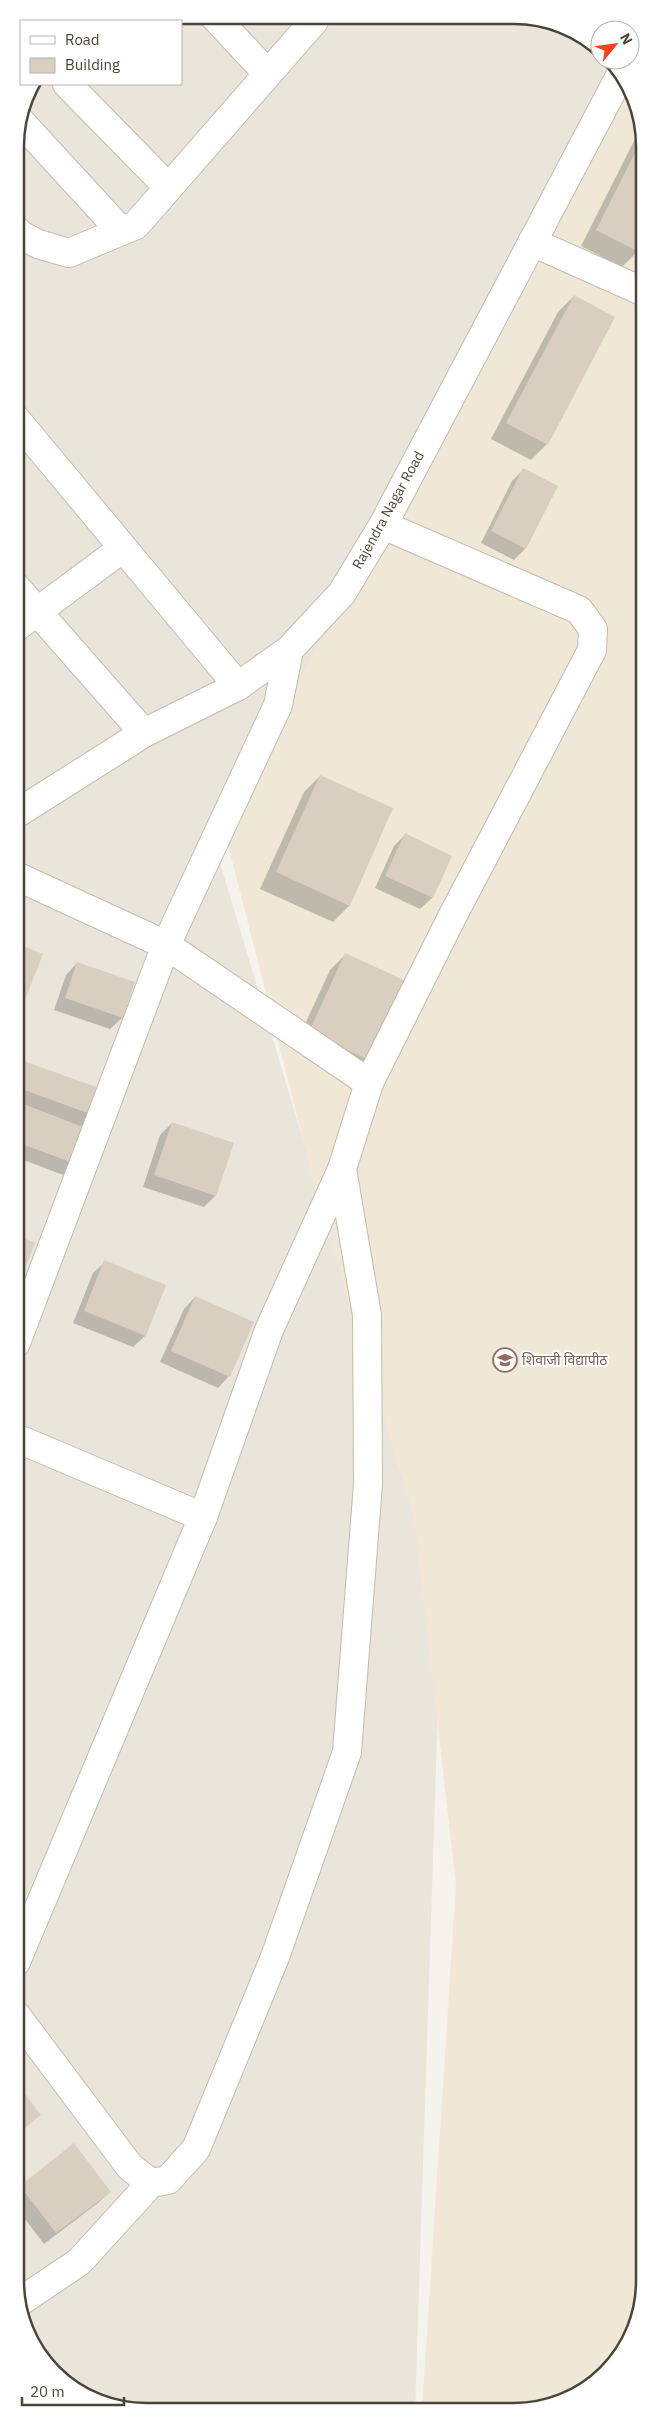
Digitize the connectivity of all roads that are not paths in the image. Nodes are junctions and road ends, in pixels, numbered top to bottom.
1 (221, 24) edge
2 (311, 24) edge
3 (267, 73) junction
4 (618, 81) edge
5 (68, 85) edge
6 (25, 127) edge
7 (168, 187) junction
8 (121, 231) junction
9 (24, 237) edge
10 (532, 242) junction
11 (636, 288) edge
12 (24, 429) edge
13 (382, 525) junction
14 (123, 548) junction
15 (24, 595) edge
16 (37, 610) junction
17 (24, 621) edge
18 (289, 650) junction
19 (238, 686) junction
20 (144, 733) junction
21 (24, 803) edge
22 (24, 880) edge
23 (166, 945) junction
24 (369, 1084) junction
25 (342, 1169) junction
26 (24, 1322) edge
27 (24, 1441) edge
28 (203, 1517) junction
29 (24, 1943) edge
30 (24, 2026) edge
31 (151, 2183) junction
32 (25, 2298) edge

1 - 3 street
2 - 3 street
3 - 7 street
4 - 10 street, Rajendra Nagar Road
5 - 7 street
6 - 8 street
7 - 8 street
8 - 9 street
10 - 11 street
10 - 13 street, Rajendra Nagar Road
12 - 14 street
13 - 18 street, Rajendra Nagar Road
13 - 24 street
14 - 16 street
14 - 19 street
15 - 16 street
16 - 17 street
16 - 20 street
18 - 19 street, Rajendra Nagar Road
18 - 23 street
19 - 20 street, Rajendra Nagar Road
20 - 21 street, Rajendra Nagar Road
22 - 23 street
23 - 24 street
23 - 26 street
24 - 25 street
25 - 28 street
25 - 31 street
27 - 28 street
28 - 29 street
30 - 31 street
31 - 32 street

